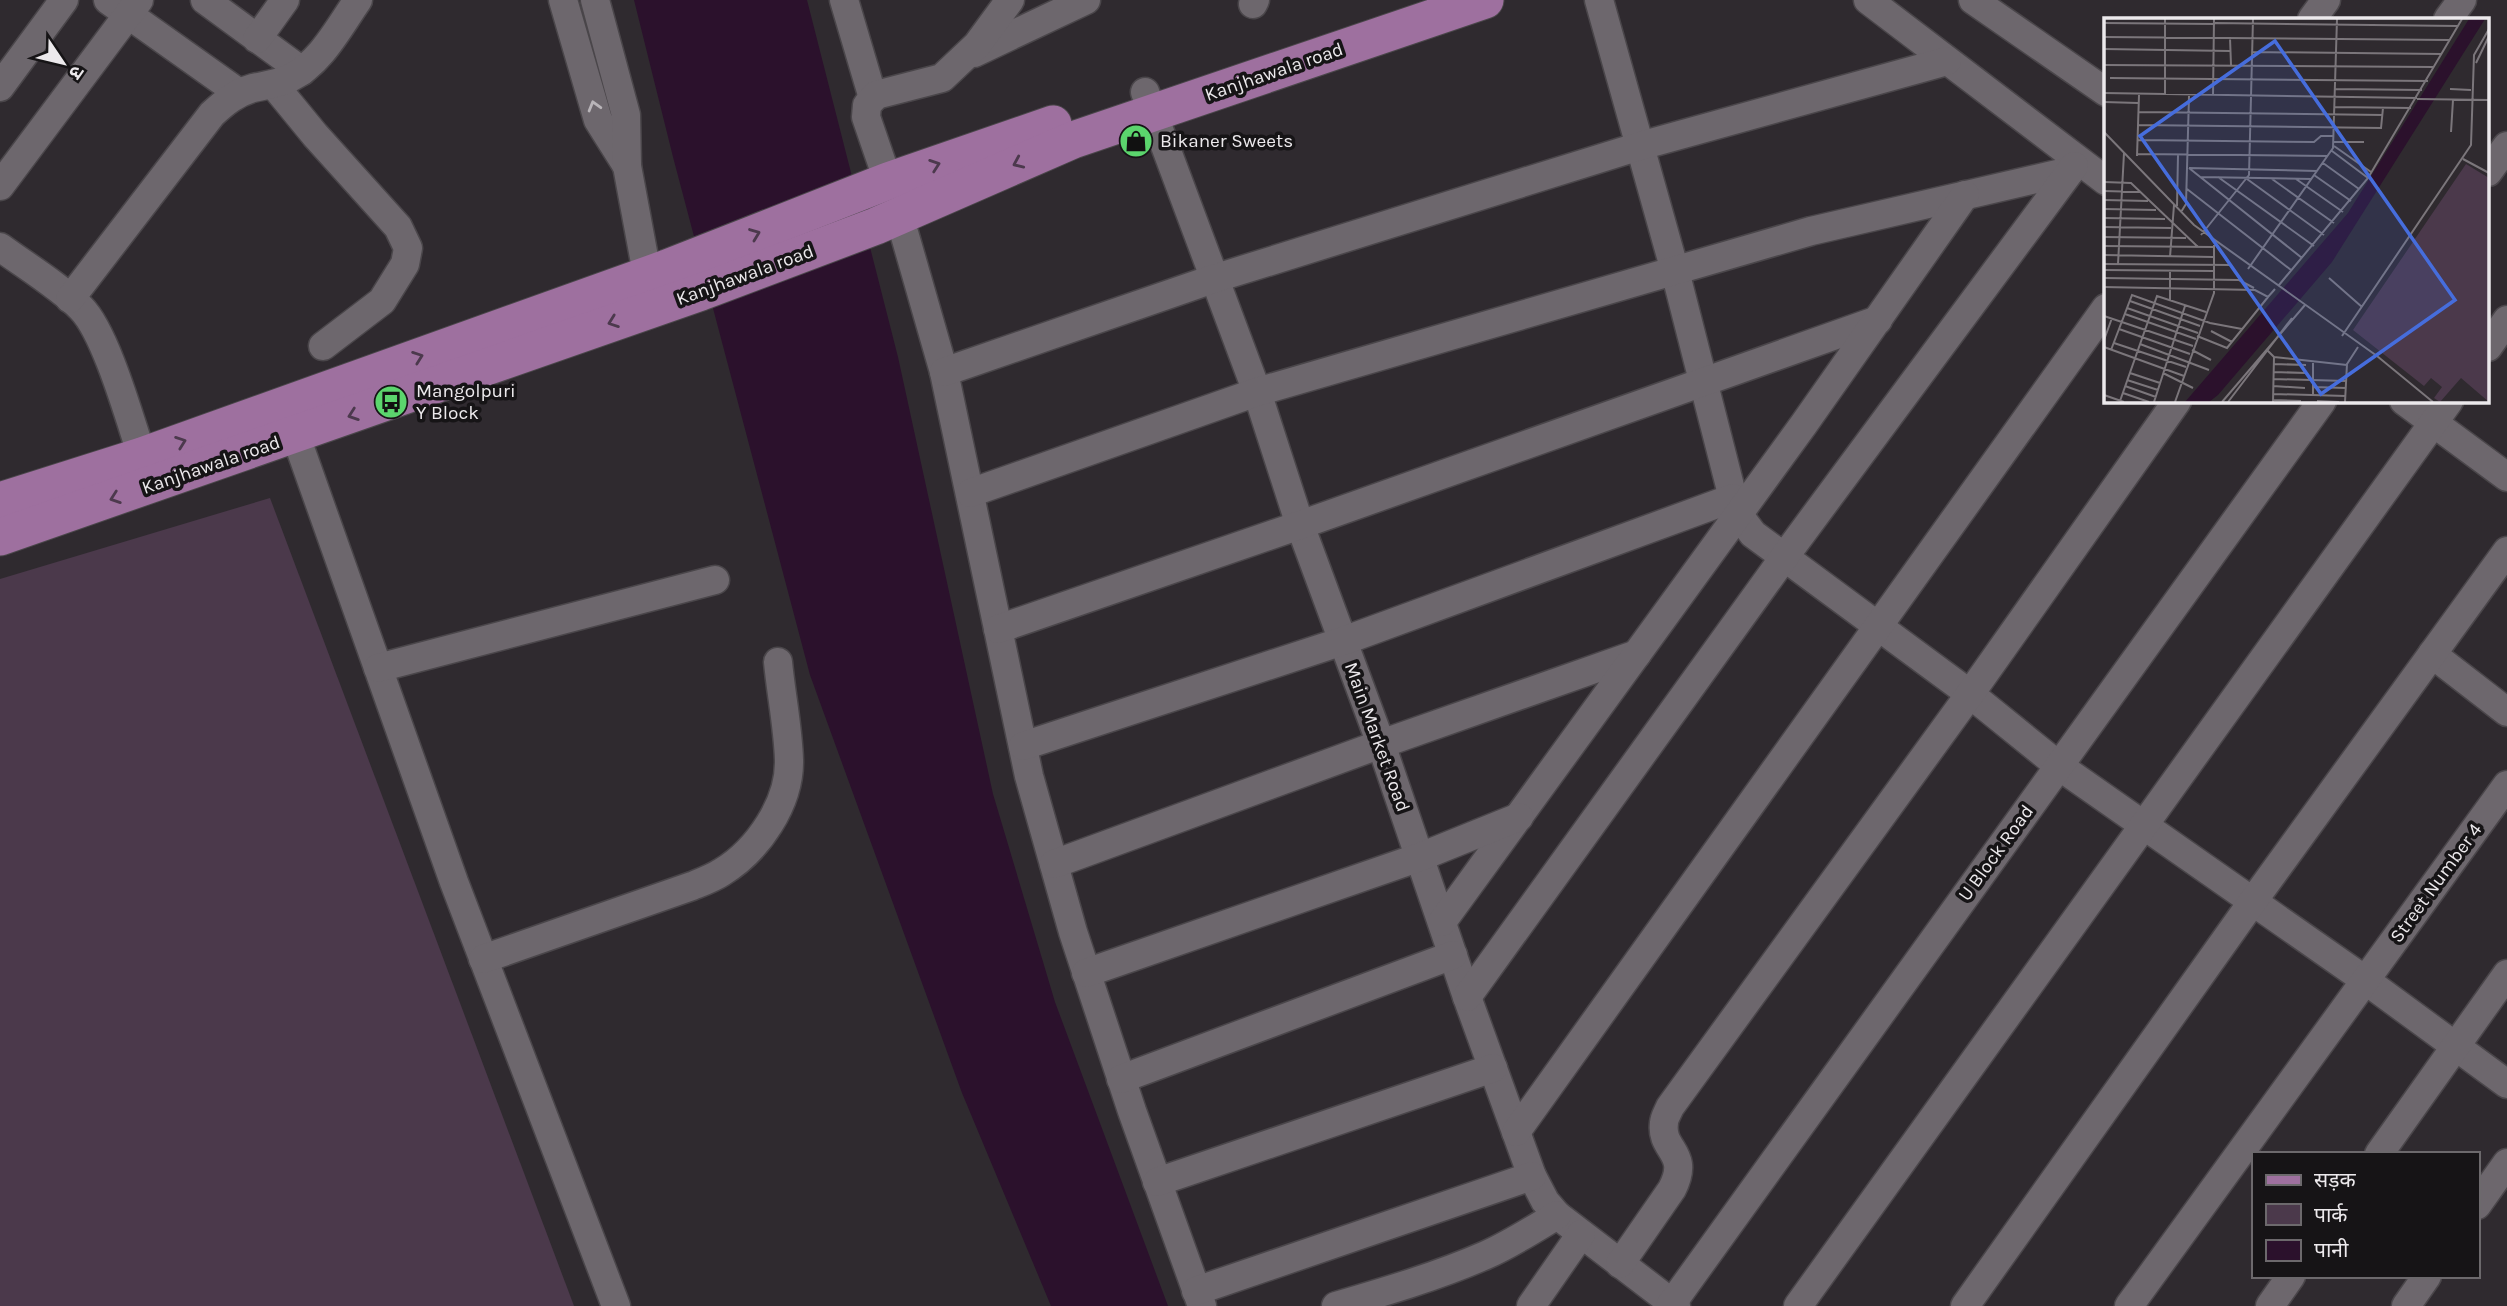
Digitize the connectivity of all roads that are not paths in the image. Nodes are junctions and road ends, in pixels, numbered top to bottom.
1 (64, 0) edge
2 (285, 0) edge
3 (358, 0) edge
4 (563, 0) edge
5 (595, 0) edge
6 (844, 0) edge
7 (1010, 0) edge
8 (1086, 0) edge
9 (1410, 0) edge
10 (1485, 0) edge
11 (1599, 0) edge
12 (1868, 0) edge
13 (1973, 0) edge
14 (2326, 0) edge
15 (2462, 0) edge
16 (207, 1) edge
17 (125, 5) edge
18 (2313, 18) edge
19 (2449, 18) edge
20 (257, 39) junction
21 (962, 59) junction
22 (1947, 61) junction
23 (302, 71) junction
24 (274, 85) junction
25 (0, 87) edge
26 (2104, 91) edge
27 (239, 93) junction
28 (873, 98) junction
29 (1148, 103) junction
30 (1640, 146) junction
31 (2507, 146) edge
32 (627, 166) junction
33 (2074, 166) junction
34 (2490, 169) edge
35 (2104, 180) edge
36 (880, 185) junction
37 (0, 186) edge
38 (1965, 195) junction
39 (887, 220) junction
40 (0, 247) edge
41 (1675, 271) junction
42 (696, 275) junction
43 (1213, 279) junction
44 (651, 292) junction
45 (70, 299) junction
46 (2104, 311) edge
47 (1878, 320) junction
48 (2507, 320) edge
49 (2490, 344) edge
50 (323, 346) dead end
51 (944, 372) junction
52 (1703, 381) junction
53 (1257, 392) junction
54 (2176, 402) edge
55 (2321, 402) edge
56 (2407, 402) edge
57 (2441, 412) edge
58 (290, 420) junction
59 (142, 456) junction
60 (2507, 477) edge
61 (970, 494) junction
62 (0, 501) edge
63 (1736, 506) junction
64 (1300, 525) junction
65 (0, 537) edge
66 (2507, 551) edge
67 (1785, 556) junction
68 (715, 580) dead end
69 (1878, 625) junction
70 (998, 629) junction
71 (1343, 641) junction
72 (1637, 654) junction
73 (2432, 654) junction
74 (778, 662) dead end
75 (378, 668) junction
76 (1970, 694) junction
77 (2507, 712) edge
78 (1381, 744) junction
79 (1023, 746) junction
80 (2059, 766) junction
81 (2507, 785) edge
82 (1519, 817) junction
83 (2144, 825) junction
84 (1420, 857) junction
85 (1054, 864) junction
86 (2253, 901) junction
87 (1442, 922) junction
88 (1453, 955) junction
89 (483, 959) junction
90 (1086, 973) junction
91 (2507, 974) edge
92 (2365, 980) junction
93 (1467, 997) junction
94 (2455, 1047) junction
95 (1493, 1068) junction
96 (1121, 1079) junction
97 (2507, 1084) edge
98 (1516, 1132) junction
99 (2380, 1152) edge
100 (2507, 1163) edge
101 (1532, 1176) junction
102 (1157, 1182) junction
103 (2479, 1202) edge
104 (1558, 1215) junction
105 (1581, 1234) junction
106 (1620, 1264) junction
107 (2290, 1278) edge
108 (2426, 1278) edge
109 (1199, 1298) edge
110 (1673, 1305) edge
111 (616, 1306) edge
112 (1336, 1306) edge
113 (1531, 1306) edge
114 (1798, 1306) edge
115 (1965, 1306) edge
116 (2129, 1306) edge
117 (2270, 1306) edge
118 (2406, 1306) edge

1 - 25 street
2 - 20 street
3 - 23 street
32 -> 4 street
5 - 32 street
6 - 28 street
7 - 21 street
8 - 21 street
9 - 29 main road, Kanjhawala road
10 - 29 main road, Kanjhawala road
11 - 30 street
12 - 22 street
13 - 26 street
14 - 18 street
15 - 19 street
16 - 20 street
17 - 27 street
17 - 37 street
20 - 23 street
21 - 28 street
22 - 30 street
22 - 33 street
23 - 24 street
24 - 27 street
24 - 50 street
27 - 45 street
28 - 36 street
36 -> 29 main road, Kanjhawala road
29 -> 39 main road, Kanjhawala road
29 - 43 street, Main Market Road
30 - 41 street
30 - 43 street
31 - 34 street
32 - 44 street
33 - 35 street
33 - 38 street
33 - 67 street
42 -> 36 main road, Kanjhawala road
38 - 41 street
38 - 47 street
39 - 42 main road, Kanjhawala road
39 - 51 street
40 - 45 street
41 - 52 street
41 - 53 street
42 - 44 main road, Kanjhawala road
43 - 51 street
43 - 53 street, Main Market Road
44 - 58 main road, Kanjhawala road
45 - 59 street
46 - 69 street
47 - 52 street
47 - 63 street
48 - 49 street
51 - 61 street
52 - 63 street
52 - 64 street
53 - 61 street
53 - 64 street, Main Market Road
54 - 76 street
55 - 80 street, U Block Road
56 - 57 street
57 - 60 street
57 - 83 street
59 -> 58 main road, Kanjhawala road
58 -> 65 main road, Kanjhawala road
58 - 75 street
59 - 62 main road, Kanjhawala road
61 - 70 street
63 - 67 street
63 - 71 street
63 - 72 street
64 - 70 street
64 - 71 street, Main Market Road
66 - 73 street
67 - 69 street
67 - 93 street
68 - 75 street
69 - 76 street
69 - 98 street
70 - 79 street
71 - 78 street, Main Market Road
71 - 79 street
72 - 78 street
72 - 82 street
73 - 77 street
73 - 86 street
74 - 89 street
75 - 89 street
76 - 80 street
76 - 106 street
78 - 84 street, Main Market Road
78 - 85 street
79 - 85 street
80 - 83 street
80 - 110 street, U Block Road
81 - 92 street, Street Number 4
82 - 84 street
82 - 87 street
83 - 86 street
83 - 114 street
84 - 87 street, Main Market Road
84 - 90 street
85 - 90 street
86 - 92 street
86 - 115 street
87 - 88 street, Main Market Road
88 - 93 street, Main Market Road
88 - 96 street
89 - 111 street
90 - 96 street
91 - 94 street
92 - 94 street
92 - 116 street, Street Number 4
93 - 95 street, Main Market Road
94 - 97 street
94 - 99 street
95 - 98 street, Main Market Road
95 - 102 street
96 - 102 street
98 - 101 street, Main Market Road
100 - 103 street
101 - 104 street, Main Market Road
101 - 109 street
102 - 109 street
104 - 105 street, Main Market Road
104 - 112 street
105 - 106 street, Main Market Road
105 - 113 street
106 - 110 street, Main Market Road
107 - 117 street
108 - 118 street

